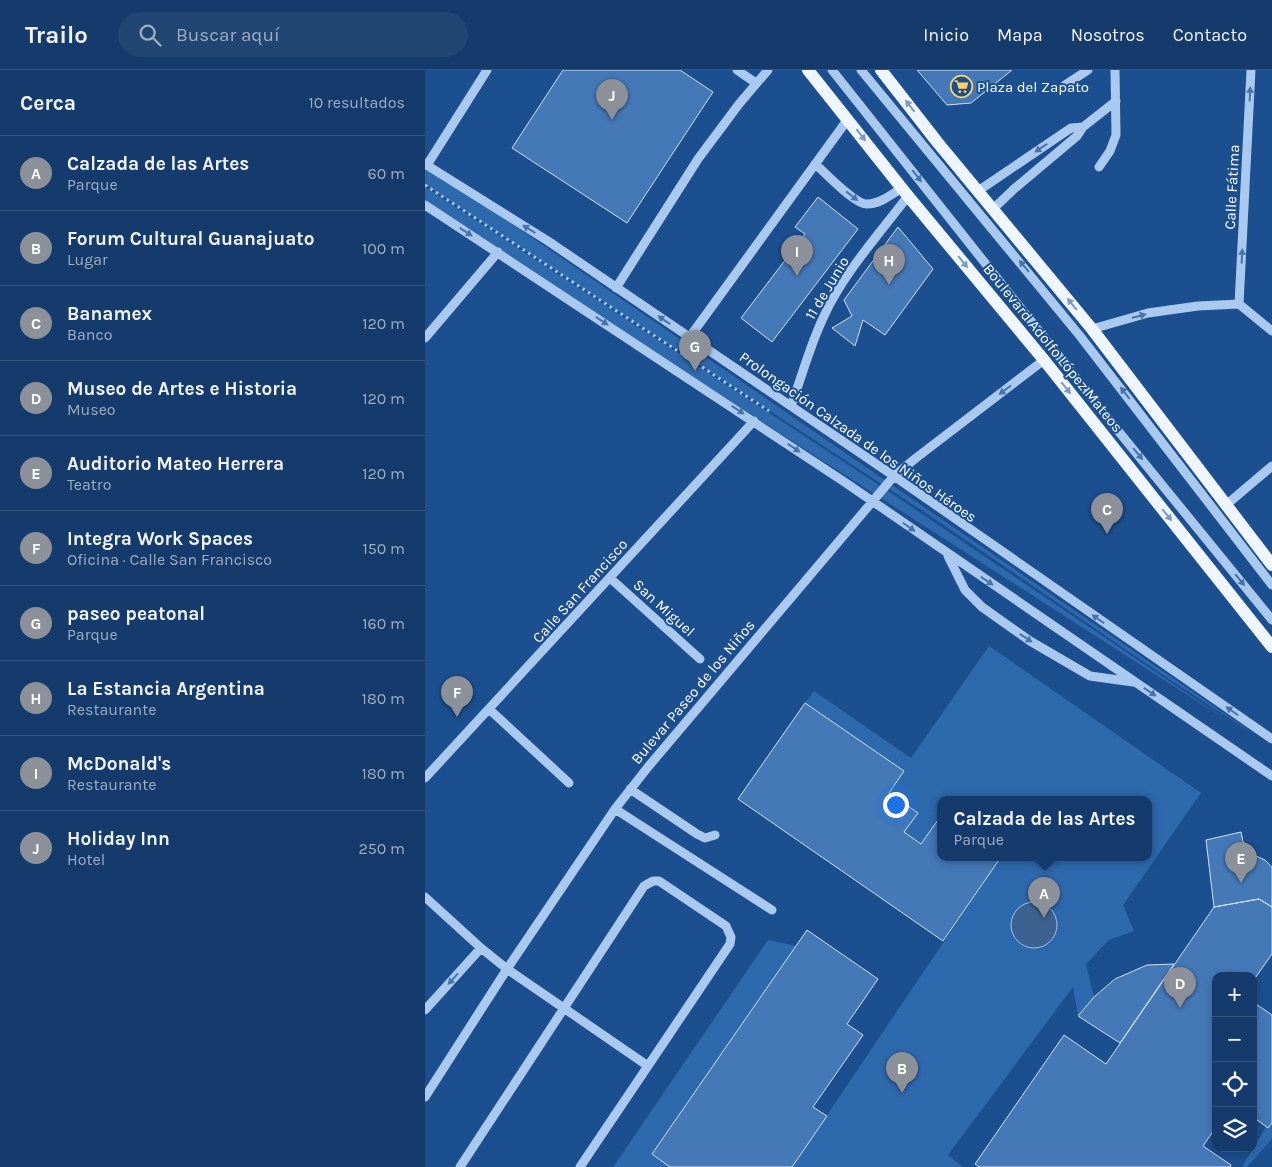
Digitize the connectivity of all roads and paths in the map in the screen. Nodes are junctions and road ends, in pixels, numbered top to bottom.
1 (487, 70) edge
2 (737, 70) edge
3 (768, 70) edge
4 (808, 70) edge
5 (832, 70) edge
6 (861, 70) edge
7 (881, 70) edge
8 (1088, 70) edge
9 (1115, 70) edge
10 (1251, 70) edge
11 (756, 83) junction
12 (1065, 85) dead end
13 (1116, 101) junction
14 (848, 119) junction
15 (1083, 127) junction
16 (815, 164) junction
17 (426, 165) edge
18 (1099, 167) dead end
19 (425, 185) edge
20 (978, 191) junction
21 (905, 192) junction
22 (425, 205) edge
23 (993, 209) junction
24 (498, 252) junction
25 (616, 288) junction
26 (1239, 304) junction
27 (1092, 329) junction
28 (1272, 331) edge
29 (425, 338) edge
30 (689, 338) junction
31 (1044, 360) junction
32 (774, 396) junction
33 (791, 406) junction
34 (765, 408) junction
35 (773, 413) dead end
36 (754, 421) junction
37 (1271, 468) edge
38 (894, 476) junction
39 (872, 500) junction
40 (1226, 505) junction
41 (946, 553) junction
42 (1272, 565) edge
43 (610, 578) junction
44 (1272, 585) edge
45 (1272, 620) edge
46 (1272, 647) edge
47 (699, 659) dead end
48 (1135, 682) junction
49 (490, 710) junction
50 (1272, 739) edge
51 (1272, 776) edge
52 (425, 778) edge
53 (569, 783) dead end
54 (630, 789) junction
55 (615, 810) junction
56 (715, 835) dead end
57 (425, 897) edge
58 (772, 910) dead end
59 (481, 948) junction
60 (507, 969) junction
61 (564, 1009) junction
62 (425, 1010) edge
63 (648, 1066) junction
64 (425, 1097) edge
65 (460, 1167) edge
66 (581, 1167) edge

1 - 17 street
2 - 11 street
3 - 11 street
4 - 14 main road, Boulevard Adolfo López Mateos
5 -> 45 street
44 -> 6 street
20 -> 7 main road
8 - 12 street
9 - 13 street
26 -> 10 street, Calle Fátima
11 - 25 street
13 - 15 street
13 - 18 street
14 - 16 street
14 -> 21 main road, Boulevard Adolfo López Mateos
15 -> 20 street
15 - 23 street
16 -> 21 street
16 - 30 street
25 -> 17 street, Prolongación Calzada de los Niños Héroes
19 - 34 path
20 - 23 main road
21 -> 31 main road, Boulevard Adolfo López Mateos
21 - 33 street, 11 de Junio
22 -> 24 street
27 -> 23 main road
24 - 29 street
24 -> 36 street
30 -> 25 street, Prolongación Calzada de los Niños Héroes
27 -> 26 street
26 - 28 street
27 - 40 main road
30 - 32 street, Prolongación Calzada de los Niños Héroes
31 -> 38 street, Bulevar Paseo de los Niños
31 -> 46 main road, Boulevard Adolfo López Mateos
32 - 33 street, Prolongación Calzada de los Niños Héroes
32 - 34 path
33 - 38 street, Prolongación Calzada de los Niños Héroes
34 - 35 path
34 - 36 path
36 -> 39 street
36 - 43 street, Calle San Francisco
37 - 40 street
38 - 39 street, Bulevar Paseo de los Niños
50 -> 38 street, Prolongación Calzada de los Niños Héroes
39 -> 41 street
39 - 54 street, Bulevar Paseo de los Niños
40 - 42 main road
41 -> 48 street
41 -> 48 street
43 - 47 street, San Miguel
43 - 49 street, Calle San Francisco
48 -> 51 street
49 - 52 street, Calle San Francisco
49 - 53 street
54 - 55 street, Bulevar Paseo de los Niños
54 - 56 street
55 - 58 street
55 - 60 street, Bulevar Paseo de los Niños
57 - 59 street
59 - 60 street
59 -> 62 street
60 - 61 street
60 - 64 street, Bulevar Paseo de los Niños
61 - 63 street
61 - 63 street
61 - 65 street
63 - 66 street

